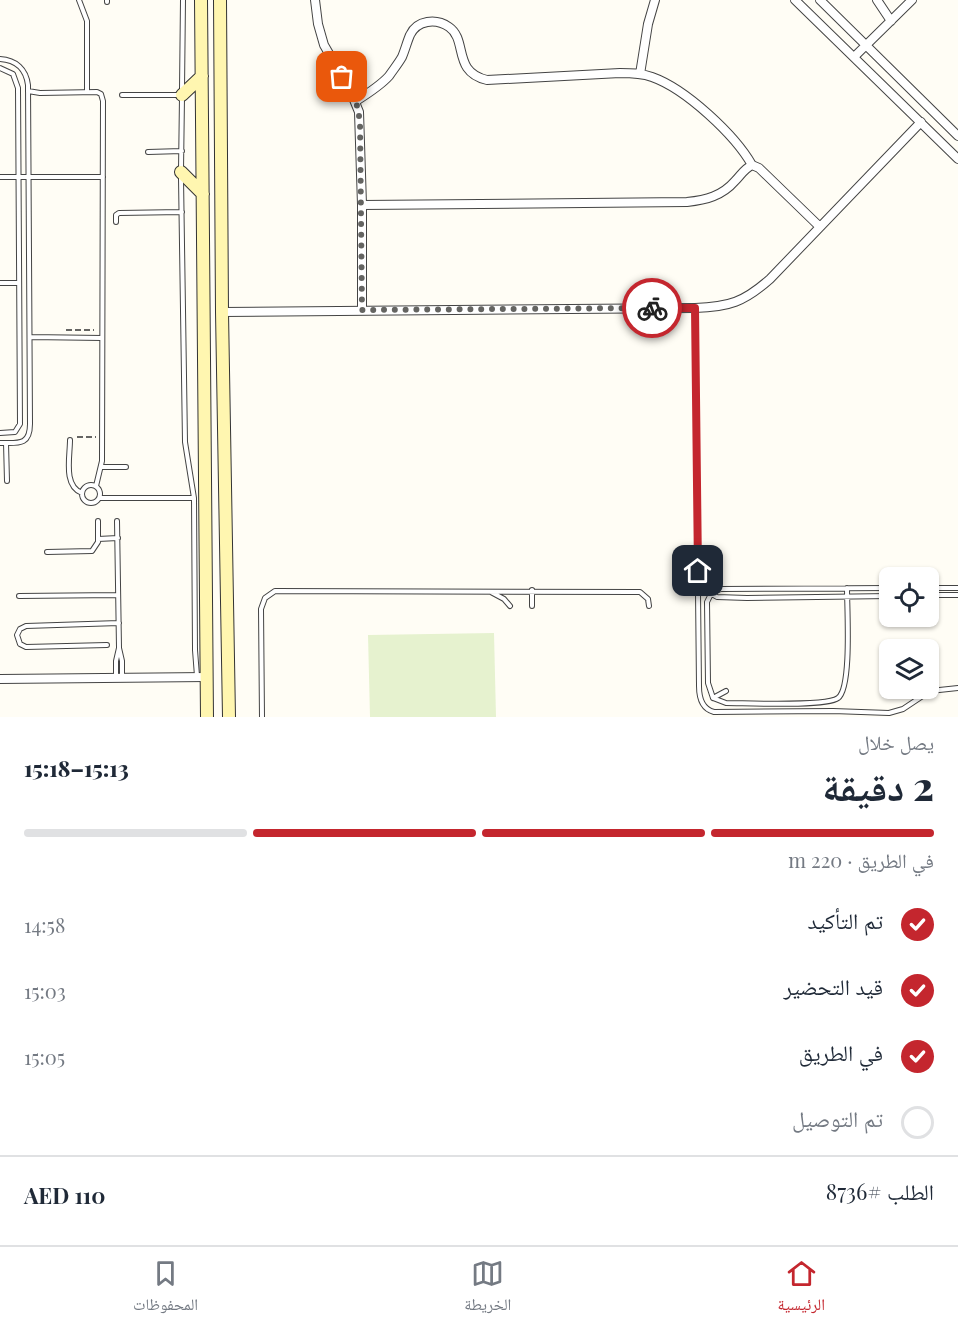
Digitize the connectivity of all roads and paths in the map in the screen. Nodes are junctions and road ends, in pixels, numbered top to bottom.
1 (79, 0) edge
2 (183, 0) edge
3 (194, 0) edge
4 (201, 0) edge
5 (219, 0) edge
6 (315, 0) edge
7 (655, 0) edge
8 (795, 0) edge
9 (820, 0) edge
10 (878, 0) edge
11 (912, 0) edge
12 (891, 21) junction
13 (201, 24) junction
14 (867, 46) junction
15 (854, 57) junction
16 (0, 58) edge
17 (0, 68) edge
18 (640, 74) junction
19 (202, 76) junction
20 (28, 91) junction
21 (87, 92) junction
22 (122, 94) dead end
23 (182, 95) junction
24 (356, 101) junction
25 (921, 122) junction
26 (958, 136) edge
27 (148, 152) dead end
28 (182, 152) junction
29 (958, 159) edge
30 (753, 165) junction
31 (181, 172) junction
32 (0, 177) edge
33 (18, 177) junction
34 (28, 177) junction
35 (103, 177) junction
36 (203, 194) junction
37 (362, 205) junction
38 (182, 212) junction
39 (116, 222) dead end
40 (820, 227) junction
41 (0, 283) edge
42 (19, 283) junction
43 (695, 308) junction
44 (362, 310) junction
45 (222, 312) junction
46 (67, 330) dead end
47 (98, 330) dead end
48 (30, 337) junction
49 (102, 338) junction
50 (17, 430) junction
51 (0, 433) edge
52 (29, 436) junction
53 (102, 437) junction
54 (70, 440) joint
55 (0, 443) edge
56 (6, 443) junction
57 (18, 443) junction
58 (101, 467) junction
59 (126, 467) dead end
60 (7, 481) dead end
61 (96, 486) junction
62 (82, 493) junction
63 (99, 498) junction
64 (194, 498) junction
65 (98, 521) dead end
66 (117, 521) dead end
67 (118, 538) junction
68 (98, 539) junction
69 (47, 552) dead end
70 (847, 588) junction
71 (879, 588) edge
72 (939, 588) edge
73 (958, 588) edge
74 (532, 590) junction
75 (487, 591) junction
76 (710, 593) junction
77 (118, 595) junction
78 (939, 595) edge
79 (958, 595) edge
80 (19, 596) dead end
81 (879, 596) edge
82 (847, 597) junction
83 (510, 606) dead end
84 (532, 606) dead end
85 (649, 606) dead end
86 (119, 623) junction
87 (107, 645) dead end
88 (202, 677) junction
89 (0, 679) edge
90 (119, 679) junction
91 (958, 688) edge
92 (726, 691) dead end
93 (713, 698) junction
94 (750, 715) edge
95 (207, 717) edge
96 (229, 717) edge
97 (262, 717) edge

1 - 21 lane
2 - 23 lane
3 - 13 main road
4 - 13 main road
5 - 45 main road
6 - 24 street
7 - 18 street
8 - 15 street
9 - 14 street
10 - 12 street
11 - 12 street
12 - 14 street
13 - 19 main road
14 - 15 street
14 - 26 street
15 - 25 street
16 - 20 lane
17 - 33 lane
18 - 24 street
18 - 30 street
19 - 23 main road
19 - 36 main road
20 - 21 lane
20 - 34 lane
21 - 35 lane
22 - 23 lane
23 - 28 lane
24 - 37 street
25 - 29 street
25 - 40 street
27 - 28 lane
28 - 31 lane
30 - 37 street
30 - 40 street
31 - 36 main road
31 - 38 lane
32 - 33 lane
33 - 34 lane
33 - 42 lane
34 - 35 lane
34 - 48 lane
35 - 49 lane
36 - 88 main road
37 - 44 street
38 - 39 lane
38 - 64 lane
40 - 43 street
41 - 42 lane
42 - 50 lane
43 - 44 street
43 - 94 lane
44 - 45 street
45 - 96 main road
46 - 47 path
48 - 49 lane
48 - 52 lane
49 - 53 lane
50 - 51 lane
50 - 52 lane
50 - 57 lane
52 - 57 lane
53 - 54 path
53 - 58 lane
54 - 62 lane
55 - 56 lane
56 - 57 lane
56 - 60 lane
58 - 59 lane
58 - 61 lane
61 - 62 lane
61 - 63 lane
62 - 63 lane
63 - 64 lane
64 - 88 lane
65 - 68 lane
66 - 67 lane
67 - 68 lane
67 - 77 lane
68 - 69 lane
70 - 71 lane
70 - 76 lane
70 - 82 lane
72 - 73 lane
74 - 75 lane
74 - 84 lane
74 - 85 lane
75 - 83 lane
75 - 97 lane
76 - 82 lane
76 - 93 lane
77 - 80 lane
77 - 86 lane
78 - 79 lane
81 - 82 lane
82 - 93 lane
86 - 87 lane
86 - 90 lane
88 - 90 street
88 - 95 main road
89 - 90 street
91 - 94 lane
92 - 93 lane

